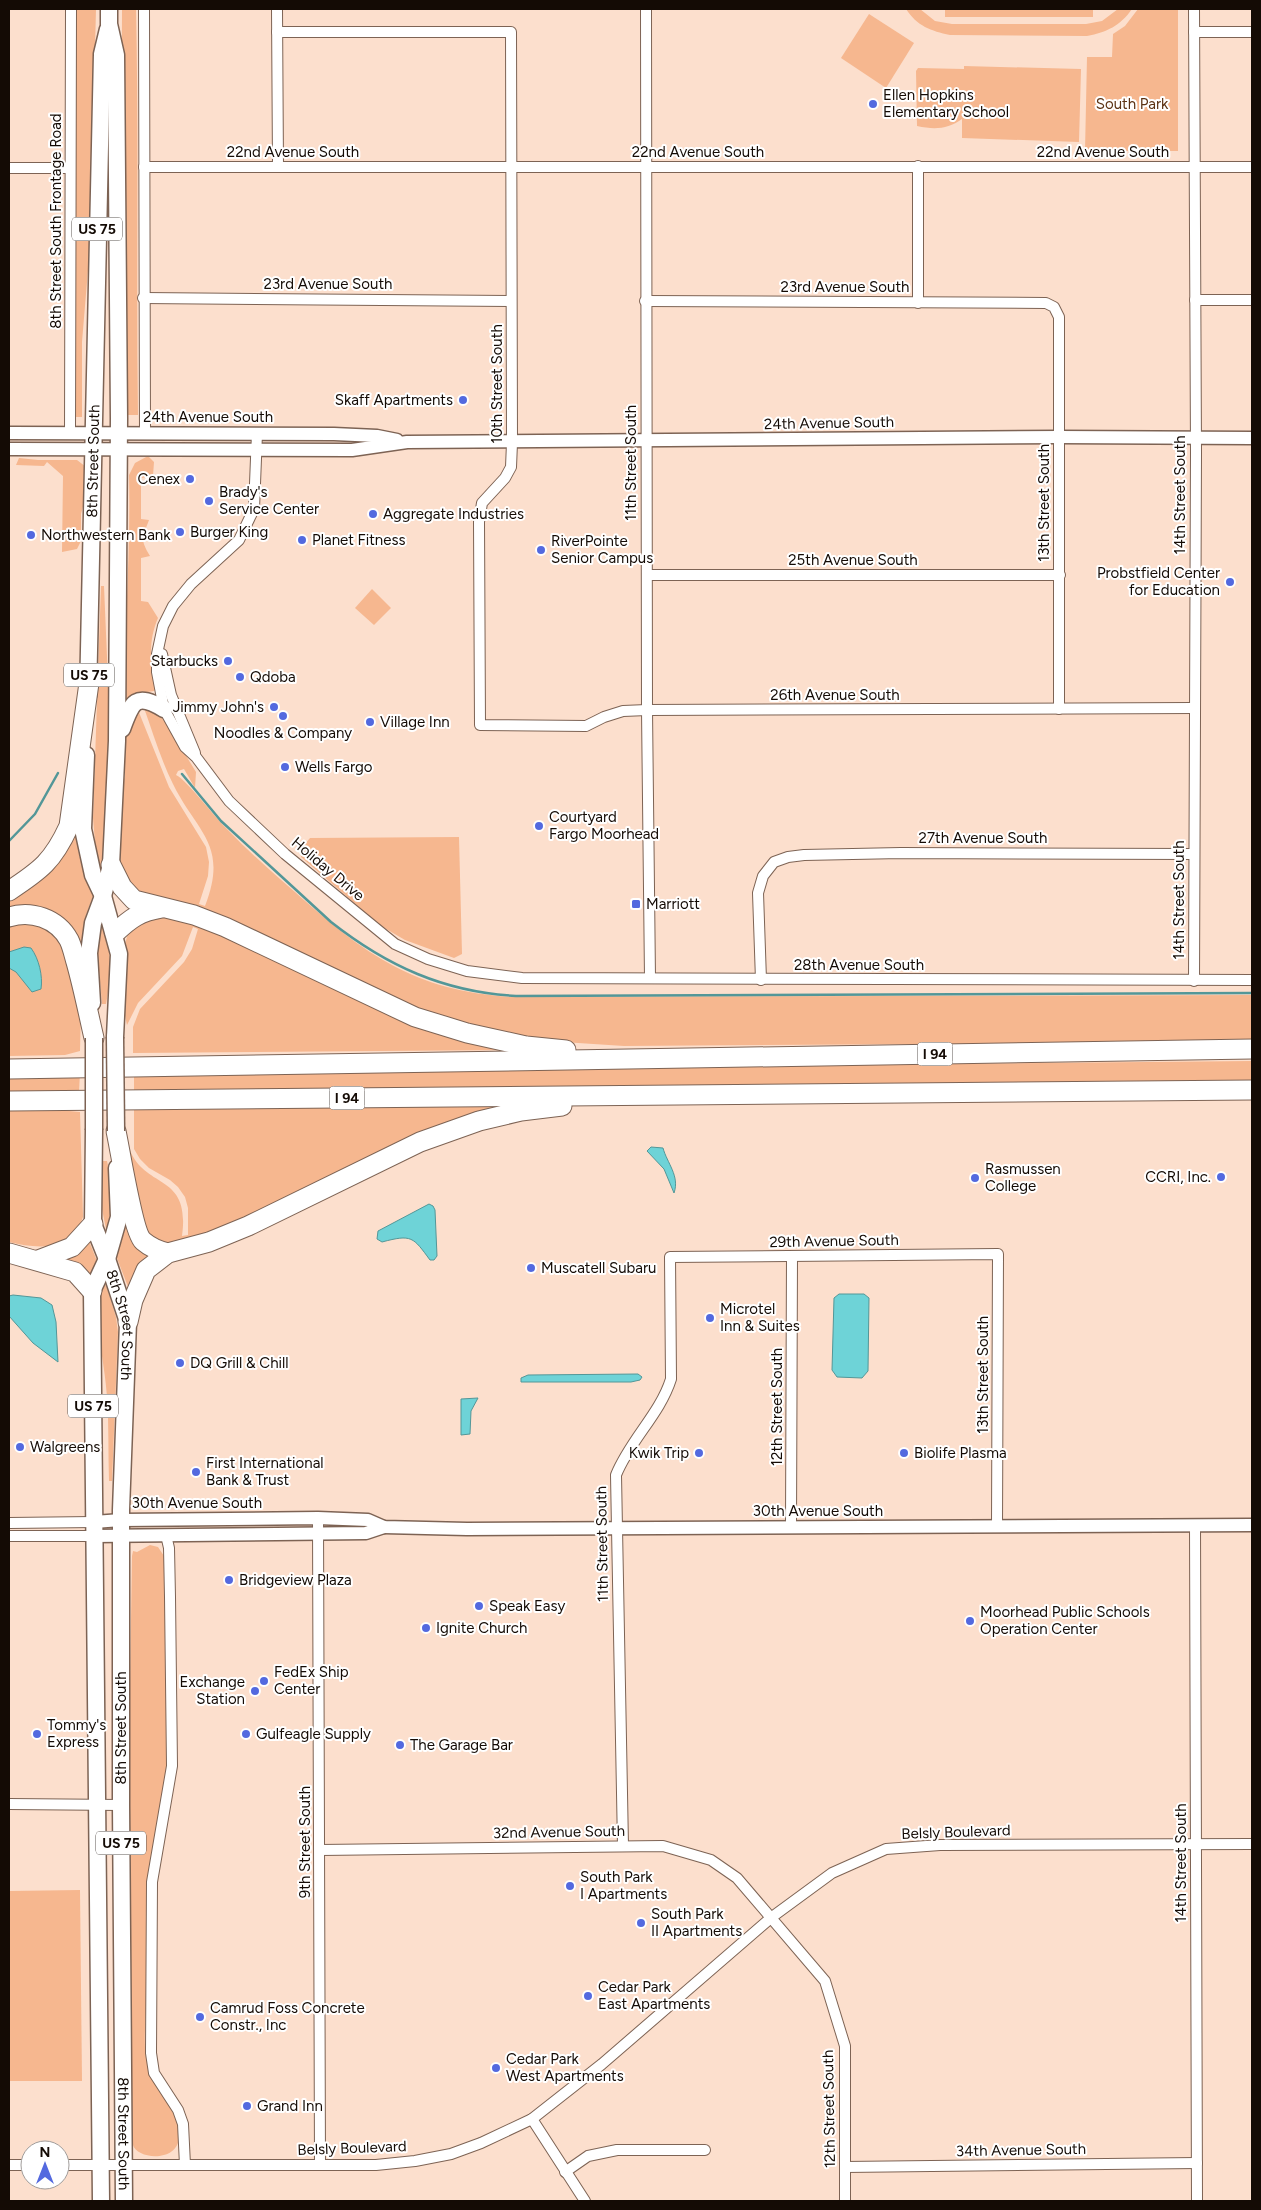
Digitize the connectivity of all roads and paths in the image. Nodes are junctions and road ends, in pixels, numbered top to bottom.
1 (71, 9) edge
2 (144, 9) edge
3 (277, 9) edge
4 (646, 9) edge
5 (1194, 9) edge
6 (109, 17) edge
7 (277, 32) junction
8 (1194, 32) junction
9 (1252, 32) edge
10 (918, 166) junction
11 (144, 167) junction
12 (278, 167) junction
13 (512, 167) junction
14 (1195, 167) junction
15 (1252, 167) edge
16 (9, 168) edge
17 (70, 168) junction
18 (645, 168) junction
19 (143, 298) junction
20 (1195, 300) junction
21 (1252, 300) edge
22 (512, 301) junction
23 (645, 301) junction
24 (918, 303) junction
25 (1046, 303) joint
26 (145, 433) junction
27 (9, 434) edge
28 (70, 434) junction
29 (257, 434) junction
30 (328, 434) junction
31 (1059, 437) junction
32 (1196, 438) junction
33 (1252, 438) edge
34 (646, 441) junction
35 (95, 442) junction
36 (118, 442) junction
37 (407, 442) junction
38 (512, 443) junction
39 (9, 449) edge
40 (257, 450) junction
41 (328, 450) junction
42 (647, 575) junction
43 (1060, 575) junction
44 (160, 639) junction
45 (89, 682) junction
46 (1194, 708) junction
47 (164, 709) junction
48 (1059, 709) junction
49 (646, 710) junction
50 (480, 726) joint
51 (117, 741) junction
52 (196, 757) junction
53 (1194, 854) junction
54 (112, 865) junction
55 (9, 891) edge
56 (103, 896) junction
57 (162, 908) junction
58 (9, 916) edge
59 (115, 933) junction
60 (467, 970) joint
61 (650, 978) junction
62 (761, 980) junction
63 (1252, 980) edge
64 (1194, 981) junction
65 (94, 1038) junction
66 (1252, 1049) edge
67 (618, 1060) junction
68 (9, 1069) edge
69 (1252, 1090) edge
70 (685, 1095) junction
71 (9, 1101) edge
72 (116, 1131) junction
73 (93, 1224) junction
74 (9, 1253) edge
75 (168, 1253) junction
76 (998, 1254) joint
77 (792, 1256) junction
78 (670, 1257) joint
79 (107, 1258) junction
80 (38, 1260) junction
81 (92, 1291) junction
82 (128, 1322) junction
83 (318, 1518) junction
84 (9, 1523) edge
85 (1196, 1525) junction
86 (1252, 1525) edge
87 (997, 1526) junction
88 (384, 1527) junction
89 (121, 1528) junction
90 (616, 1528) junction
91 (791, 1528) junction
92 (94, 1529) junction
93 (318, 1533) junction
94 (166, 1535) junction
95 (9, 1536) edge
96 (9, 1804) edge
97 (98, 1804) junction
98 (121, 1805) junction
99 (1195, 1844) junction
100 (1252, 1844) edge
101 (623, 1846) junction
102 (320, 1850) junction
103 (772, 1918) junction
104 (532, 2119) junction
105 (705, 2150) dead end
106 (1197, 2163) junction
107 (70, 2165) edge
108 (101, 2165) junction
109 (185, 2165) junction
110 (320, 2165) junction
111 (124, 2166) junction
112 (845, 2167) junction
113 (565, 2172) junction
114 (102, 2201) edge
115 (124, 2201) edge
116 (585, 2201) edge
117 (845, 2201) edge
118 (1197, 2201) edge

1 - 17 street, 8th Street South Frontage Road
2 - 11 street
3 - 7 street
4 - 18 street, 11th Street South
5 - 8 street, 14th Street South
6 - 35 main road, 8th Street South / US 75
6 - 36 main road, 8th Street South / US 75
7 - 12 street
7 - 13 street, 10th Street South
8 - 9 street
8 - 14 street, 14th Street South
10 - 14 street, 22nd Avenue South
10 - 18 street, 22nd Avenue South
10 - 24 street
11 - 12 street, 22nd Avenue South
11 - 19 street
12 - 13 street, 22nd Avenue South
13 - 18 street, 22nd Avenue South
13 - 22 street, 10th Street South
14 - 15 street, 22nd Avenue South
14 - 20 street, 14th Street South
16 - 17 street
17 - 28 street, 8th Street South Frontage Road
18 - 23 street, 11th Street South
19 - 22 street, 23rd Avenue South
19 - 26 street
20 - 21 street
20 - 32 street, 14th Street South
22 - 38 street, 10th Street South
23 - 24 street, 23rd Avenue South
23 - 34 street, 11th Street South
24 - 25 street, 23rd Avenue South
25 - 31 street, 13th Street South
26 - 29 street, 24th Avenue South
26 - 36 street, 24th Avenue South
27 - 28 street, 24th Avenue South
28 - 35 street, 24th Avenue South
29 - 30 street, 24th Avenue South
29 - 40 street, Holiday Drive
30 - 37 street, 24th Avenue South
30 - 41 street
31 - 32 street, 24th Avenue South
31 - 34 street, 24th Avenue South
31 - 43 street, 13th Street South
32 - 33 street, 24th Avenue South
32 - 46 street, 14th Street South
34 - 38 street, 24th Avenue South
34 - 42 street, 11th Street South
35 - 36 street, 24th Avenue South
35 - 39 street, 24th Avenue South
35 - 45 main road, 8th Street South / US 75
36 - 40 street, 24th Avenue South
36 - 51 main road, 8th Street South / US 75
37 - 38 street, 24th Avenue South
37 - 41 street, 24th Avenue South
38 - 50 street, 10th Street South
40 - 41 street, 24th Avenue South
40 - 44 street, Holiday Drive
42 - 43 street, 25th Avenue South
42 - 49 street, 11th Street South
43 - 48 street, 13th Street South
44 - 47 street, Holiday Drive
44 - 52 street, Holiday Drive
45 - 55 highway
45 - 56 main road, 8th Street South / US 75
46 - 48 street, 26th Avenue South
46 - 53 street, 14th Street South
47 - 51 main road
47 - 52 street, Holiday Drive
48 - 49 street, 26th Avenue South
49 - 50 street, 26th Avenue South
49 - 61 street, 11th Street South
51 - 54 main road, 8th Street South / US 75
52 - 60 street, Holiday Drive
53 - 62 street, 27th Avenue South
53 - 64 street, 14th Street South
54 - 56 main road, 8th Street South / US 75
54 - 57 highway
56 - 59 main road, 8th Street South / US 75
56 - 65 main road, 8th Street South / US 75
57 - 59 highway
57 - 67 highway
58 - 65 highway
59 - 72 main road, 8th Street South / US 75, bridge
60 - 61 street, 28th Avenue South
61 - 62 street, 28th Avenue South
62 - 64 street, 28th Avenue South
63 - 64 street, 28th Avenue South
65 - 73 main road, 8th Street South / US 75, bridge
66 - 67 highway, I 94
67 - 68 highway, I 94
69 - 70 highway, I 94
70 - 71 highway, I 94
70 - 75 highway
72 - 75 highway
72 - 79 main road, 8th Street South / US 75
73 - 79 main road, 8th Street South / US 75
73 - 80 highway
74 - 80 highway
75 - 82 highway
76 - 77 street, 29th Avenue South
76 - 87 street, 13th Street South
77 - 78 street, 29th Avenue South
77 - 91 street, 12th Street South
78 - 90 street, 11th Street South
79 - 81 main road, 8th Street South / US 75
79 - 82 main road, 8th Street South / US 75
80 - 81 highway
81 - 92 main road, 8th Street South / US 75
82 - 89 main road, 8th Street South / US 75
83 - 88 street, 30th Avenue South
83 - 89 street, 30th Avenue South
83 - 93 street, 9th Street South
84 - 92 street, 30th Avenue South
85 - 86 street, 30th Avenue South
85 - 87 street, 30th Avenue South
85 - 99 street, 14th Street South
87 - 91 street, 30th Avenue South
88 - 90 street, 30th Avenue South
88 - 93 street, 30th Avenue South
89 - 92 street, 30th Avenue South
89 - 94 street, 30th Avenue South
89 - 98 main road, 8th Street South / US 75
90 - 91 street, 30th Avenue South
90 - 101 street, 11th Street South
92 - 95 street, 30th Avenue South
92 - 97 main road, 8th Street South / US 75
93 - 94 street, 30th Avenue South
93 - 102 street, 9th Street South
94 - 109 street
96 - 97 street
97 - 98 street
97 - 108 main road, 8th Street South / US 75
98 - 111 main road, 8th Street South / US 75
99 - 100 street, Belsly Boulevard
99 - 103 street, Belsly Boulevard
99 - 106 street, 14th Street South
101 - 102 street, 32nd Avenue South
101 - 103 street, 32nd Avenue South
102 - 110 street, 9th Street South
103 - 104 street, Belsly Boulevard
103 - 112 street, 12th Street South
104 - 110 street, Belsly Boulevard
104 - 113 street
105 - 113 street
106 - 112 street, 34th Avenue South
106 - 118 street, 14th Street South
107 - 108 street, Belsly Boulevard
108 - 111 street, Belsly Boulevard
108 - 114 main road, 8th Street South / US 75
109 - 110 street, Belsly Boulevard
109 - 111 street, Belsly Boulevard
111 - 115 main road, 8th Street South / US 75
112 - 117 street, 12th Street South
113 - 116 street

